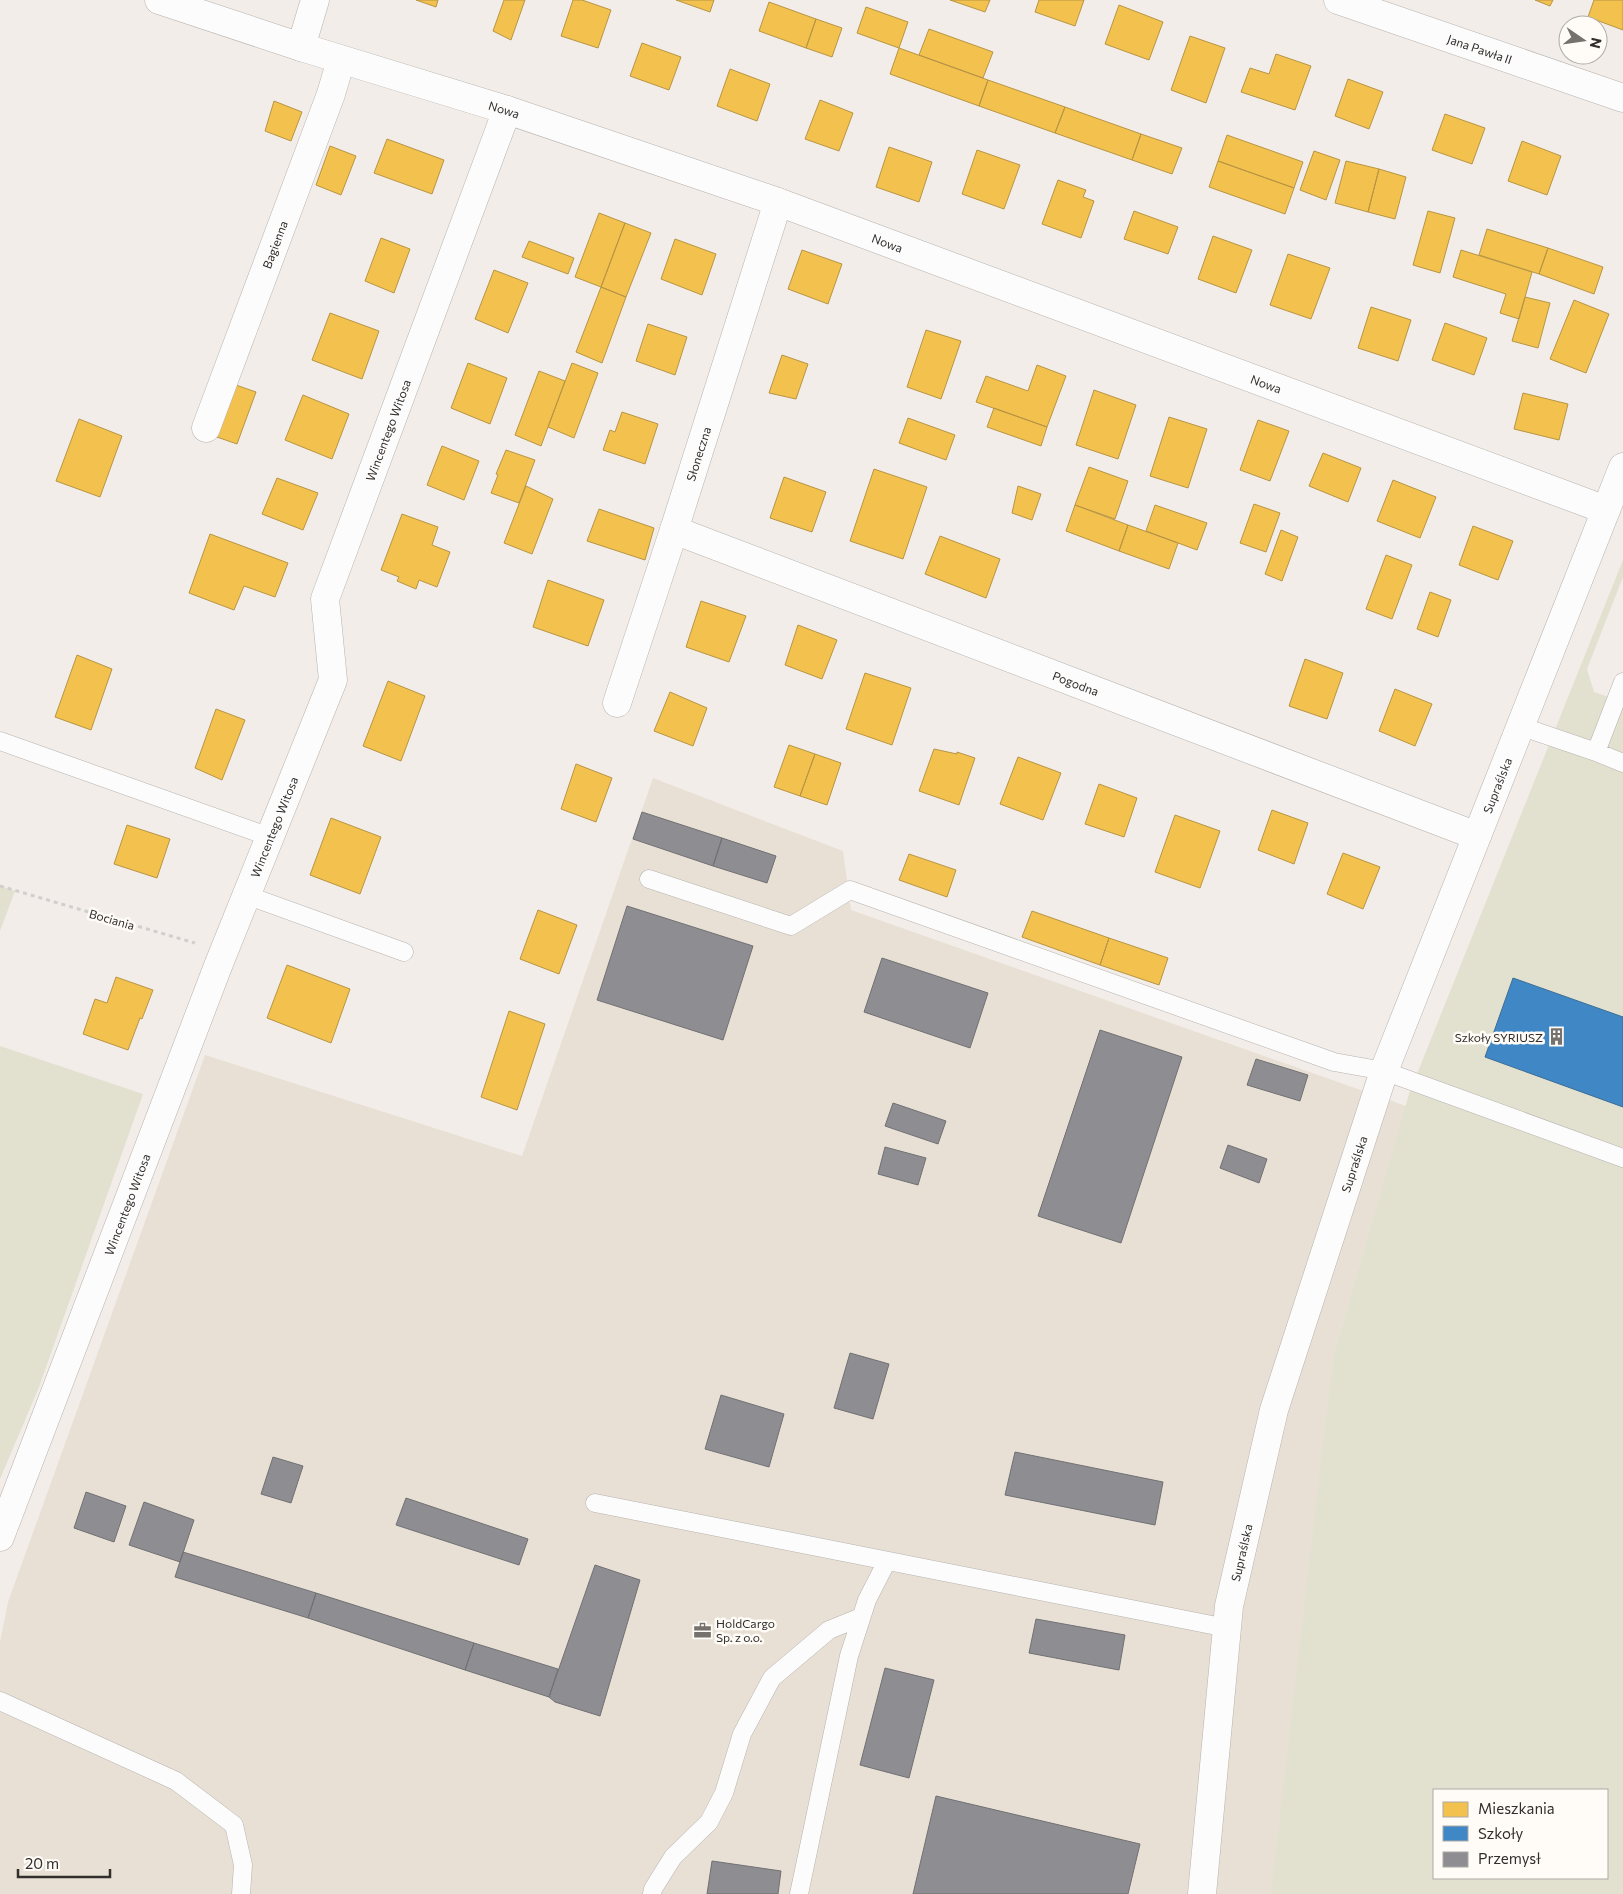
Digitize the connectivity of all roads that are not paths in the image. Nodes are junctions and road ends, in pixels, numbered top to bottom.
1 (159, 0) edge
2 (315, 0) edge
3 (1338, 0) edge
4 (301, 47) junction
5 (342, 60) junction
6 (1623, 98) edge
7 (507, 110) junction
8 (778, 202) junction
9 (206, 428) dead end
10 (1623, 466) edge
11 (1606, 510) junction
12 (674, 530) junction
13 (1623, 682) edge
14 (617, 703) dead end
15 (1520, 726) junction
16 (0, 741) edge
17 (1596, 752) junction
18 (1623, 762) edge
19 (1477, 836) junction
20 (270, 837) junction
21 (649, 879) dead end
22 (246, 895) junction
23 (404, 952) dead end
24 (1384, 1071) junction
25 (1623, 1158) edge
26 (595, 1503) dead end
27 (0, 1537) edge
28 (887, 1561) junction
29 (861, 1617) junction
30 (1227, 1628) junction
31 (0, 1701) edge
32 (241, 1894) edge
33 (652, 1894) edge
34 (798, 1894) edge
35 (1202, 1894) edge

1 - 4 street, Nowa
2 - 4 street
3 - 6 street, Jana Pawła II
4 - 5 street, Nowa
5 - 7 street, Nowa
5 - 9 street, Bagienna
7 - 8 street, Nowa
7 - 20 street, Wincentego Witosa
8 - 11 street, Nowa
8 - 12 street, Słoneczna
10 - 11 street, Supraślska
11 - 15 street, Supraślska
12 - 14 street, Słoneczna
12 - 19 street, Pogodna
13 - 17 lane
15 - 17 lane
15 - 19 street, Supraślska
16 - 20 lane
17 - 18 lane
19 - 24 street, Supraślska
20 - 22 street, Wincentego Witosa
21 - 24 lane
22 - 23 lane
22 - 27 street, Wincentego Witosa
24 - 25 lane
24 - 30 street, Supraślska
26 - 28 lane
28 - 29 lane
28 - 30 lane
29 - 33 lane
29 - 34 lane
30 - 35 street, Supraślska
31 - 32 lane

